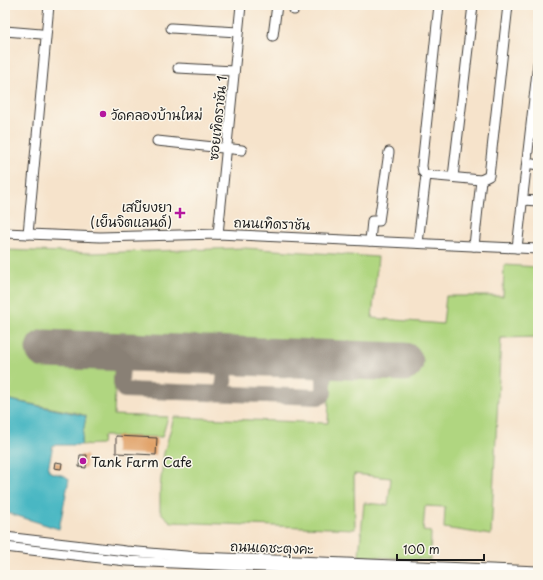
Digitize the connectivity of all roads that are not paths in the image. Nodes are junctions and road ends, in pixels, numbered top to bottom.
1 (48, 5) edge
2 (241, 5) edge
3 (277, 5) edge
4 (439, 5) edge
5 (473, 5) edge
6 (508, 5) edge
7 (171, 28) dead end
8 (5, 31) edge
9 (238, 32) junction
10 (42, 34) dead end
11 (273, 36) dead end
12 (538, 63) edge
13 (178, 68) dead end
14 (234, 71) junction
15 (536, 93) edge
16 (534, 128) edge
17 (158, 141) dead end
18 (227, 148) junction
19 (242, 150) dead end
20 (389, 152) dead end
21 (527, 163) junction
22 (538, 165) edge
23 (426, 175) junction
24 (453, 177) junction
25 (481, 180) junction
26 (523, 200) junction
27 (538, 201) edge
28 (5, 233) edge
29 (28, 234) junction
30 (218, 234) junction
31 (370, 241) junction
32 (418, 243) junction
33 (474, 246) junction
34 (517, 248) junction
35 (538, 249) edge
36 (5, 537) edge
37 (5, 547) edge
38 (538, 571) edge
39 (450, 575) edge

1 - 29 street
2 - 9 street, ซอยเทิดราชัน 1
3 - 11 street
4 - 23 street
5 - 24 street
6 - 25 street
7 - 9 street
8 - 10 street
9 - 14 street, ซอยเทิดราชัน 1
12 - 15 street
13 - 14 street
14 - 18 street, ซอยเทิดราชัน 1
15 - 16 street
16 - 21 street
17 - 18 street
18 - 19 street
18 - 30 street, ซอยเทิดราชัน 1
20 - 31 street
21 - 22 street
21 - 26 street
23 - 24 street
23 - 32 street
24 - 25 street
25 - 33 street
26 - 27 street
26 - 34 street
28 - 29 street, ถนนเทิดราชัน
29 - 30 street, ถนนเทิดราชัน
30 - 31 street, ถนนเทิดราชัน
31 - 32 street, ถนนเทิดราชัน
32 - 33 street, ถนนเทิดราชัน
33 - 34 street, ถนนเทิดราชัน
34 - 35 street, ถนนเทิดราชัน
36 - 38 street, ถนนเดชะตุงคะ
37 - 39 street, ถนนเดชะตุงคะ

